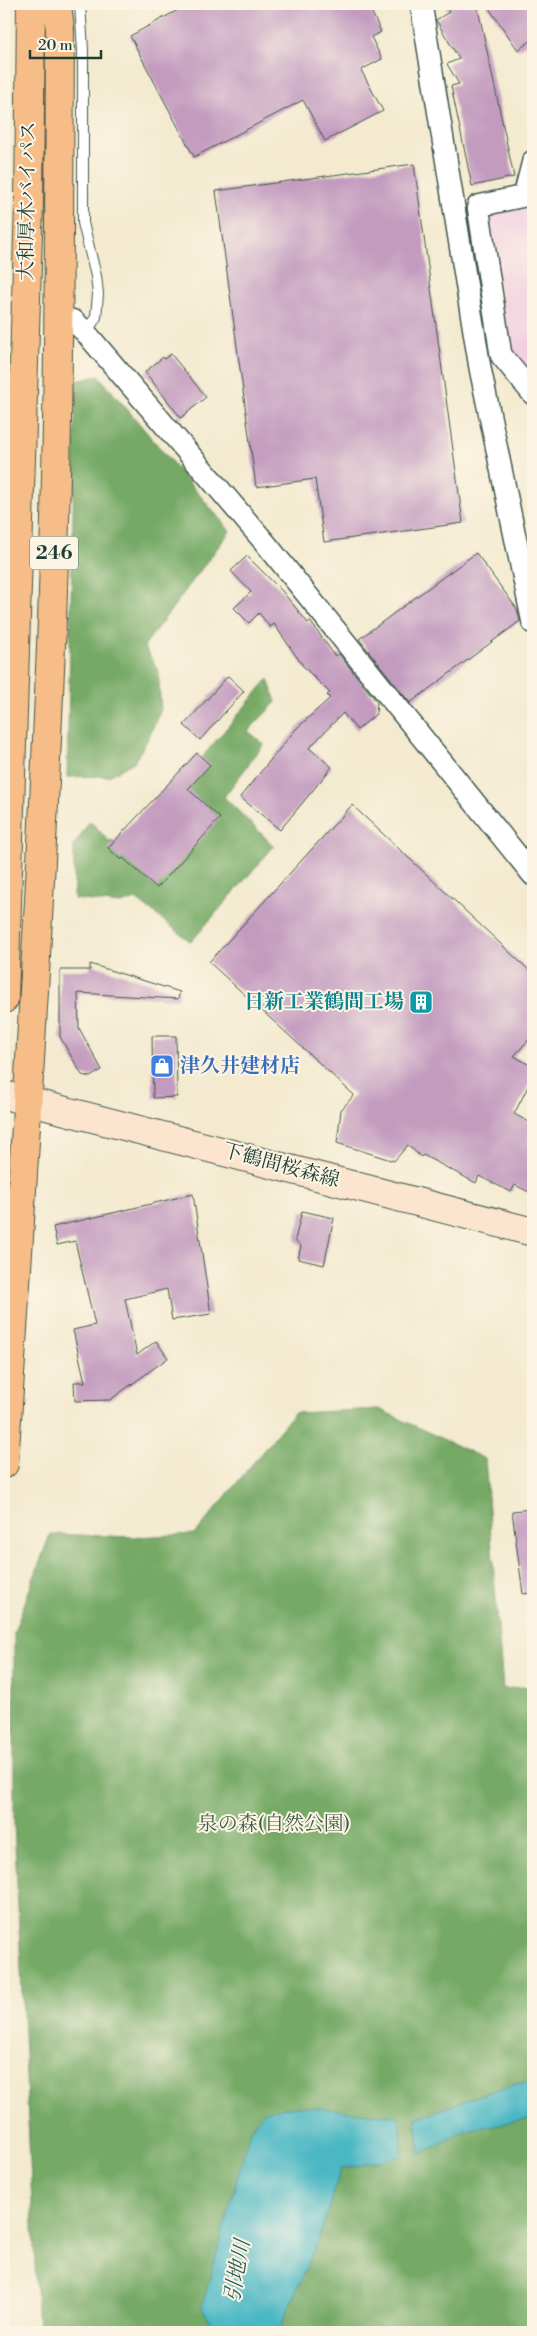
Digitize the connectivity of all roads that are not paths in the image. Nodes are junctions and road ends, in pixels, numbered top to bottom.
1 (31, 4) edge
2 (58, 4) edge
3 (80, 4) edge
4 (421, 4) edge
5 (533, 161) edge
6 (58, 316) junction
7 (86, 333) junction
8 (533, 394) edge
9 (533, 623) edge
10 (533, 874) edge
11 (4, 999) edge
12 (16, 1098) edge
13 (533, 1232) edge
14 (4, 1464) edge

1 - 11 highway, 大和厚木バイパス / 246
2 - 6 highway, 246
3 - 7 lane
4 - 9 street
5 - 8 street
6 - 7 street
6 - 12 highway, 246
7 - 10 street
12 - 13 street, 下鶴間桜森線
12 - 14 highway, 246

